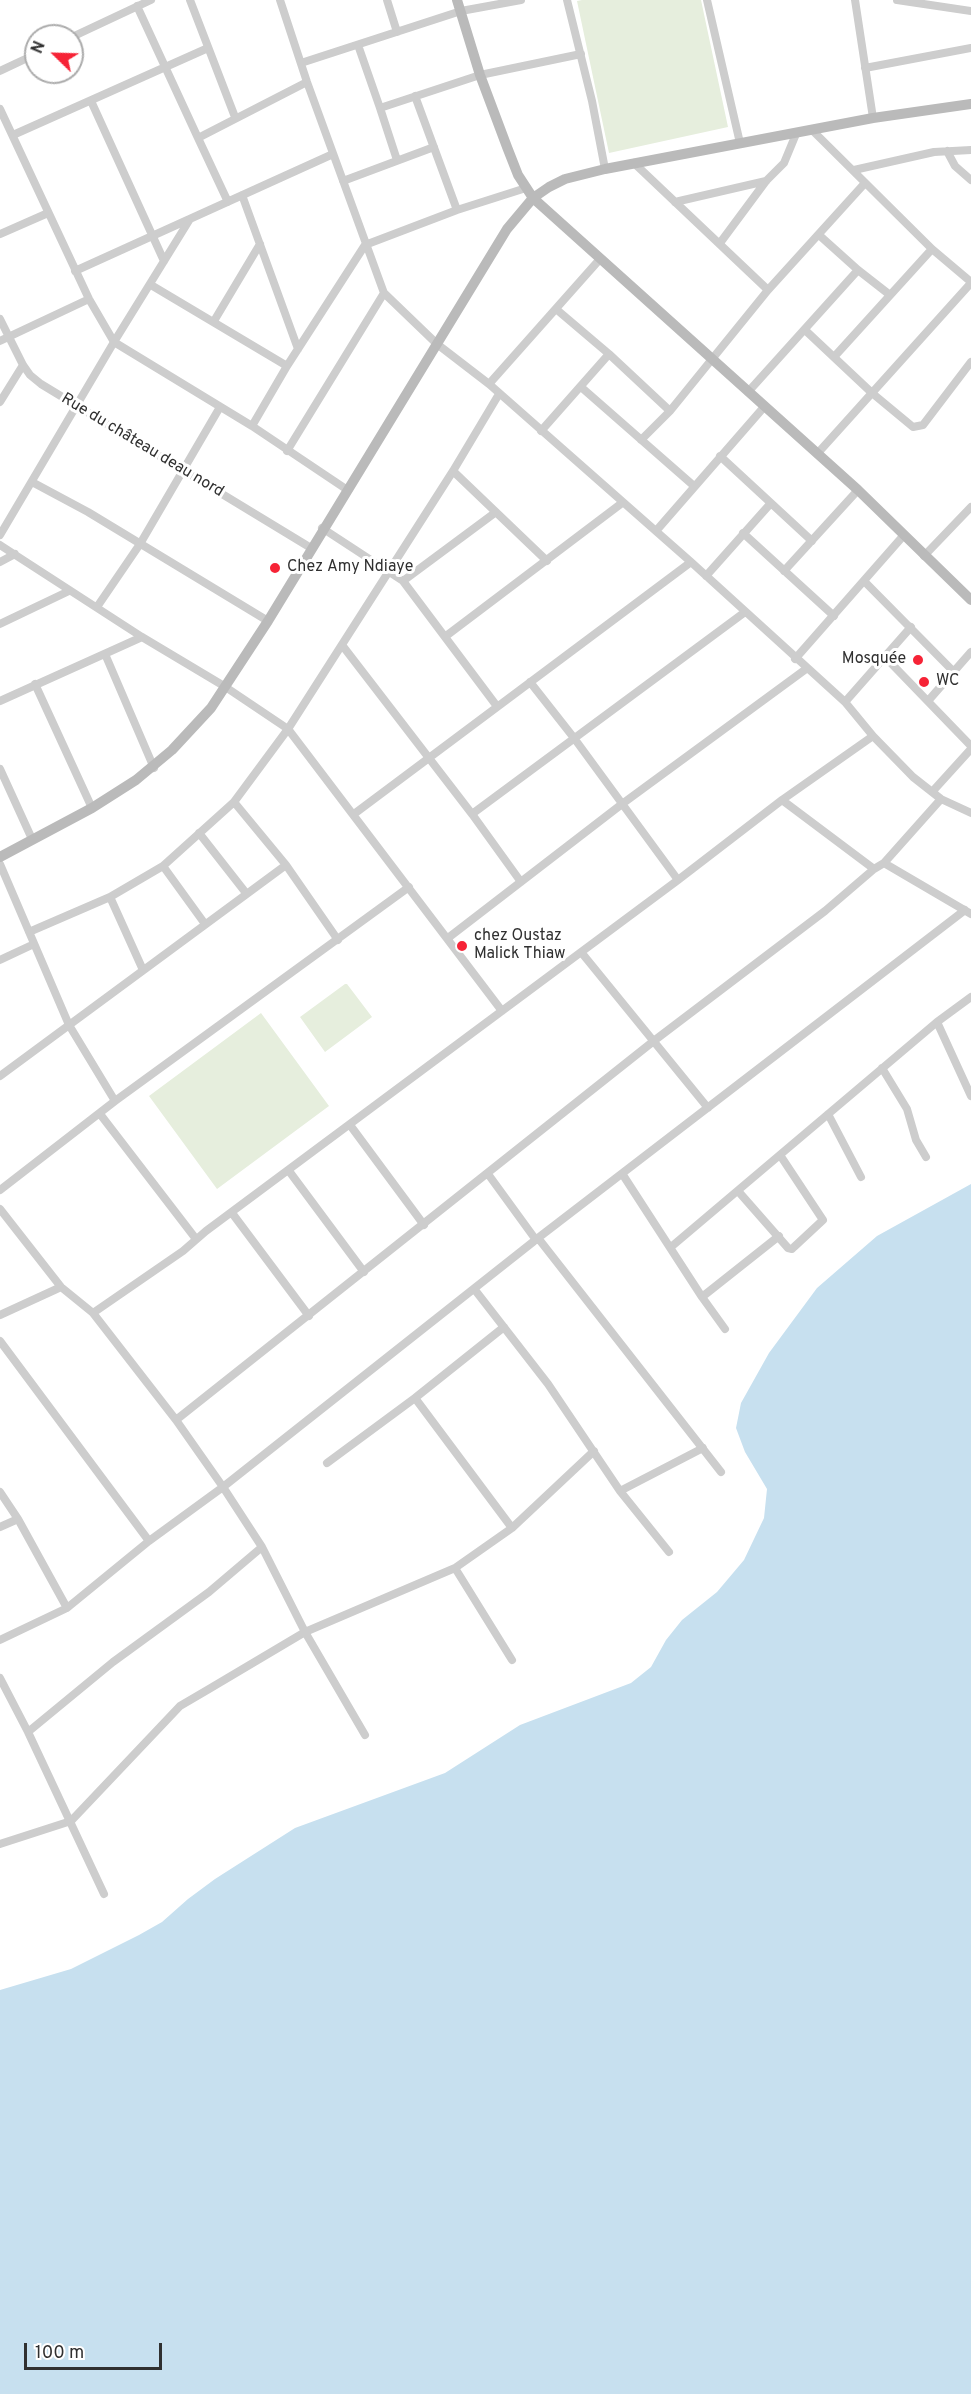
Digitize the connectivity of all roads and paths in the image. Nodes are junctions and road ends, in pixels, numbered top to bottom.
1 (151, 0) edge
2 (190, 0) edge
3 (387, 0) edge
4 (457, 0) edge
5 (521, 0) edge
6 (567, 0) edge
7 (707, 0) edge
8 (855, 0) edge
9 (897, 0) edge
10 (282, 1) edge
11 (137, 6) junction
12 (461, 11) junction
13 (971, 11) edge
14 (84, 31) edge
15 (397, 32) junction
16 (358, 45) junction
17 (208, 48) junction
18 (971, 48) edge
19 (581, 54) junction
20 (24, 60) edge
21 (301, 63) junction
22 (166, 67) junction
23 (865, 68) junction
24 (0, 71) edge
25 (480, 75) junction
26 (307, 82) junction
27 (415, 96) junction
28 (91, 101) junction
29 (971, 104) edge
30 (380, 108) junction
31 (0, 109) edge
32 (235, 117) junction
33 (873, 118) junction
34 (812, 130) junction
35 (796, 134) junction
36 (13, 135) junction
37 (198, 138) junction
38 (740, 143) junction
39 (434, 147) junction
40 (971, 150) edge
41 (947, 152) junction
42 (333, 154) junction
43 (397, 160) junction
44 (634, 163) junction
45 (604, 169) junction
46 (854, 170) junction
47 (971, 180) edge
48 (343, 181) junction
49 (766, 181) junction
50 (865, 183) junction
51 (526, 188) junction
52 (242, 195) junction
53 (533, 198) junction
54 (228, 202) junction
55 (675, 202) junction
56 (457, 210) junction
57 (48, 213) junction
58 (190, 219) junction
59 (0, 234) edge
60 (819, 235) junction
61 (154, 236) junction
62 (720, 243) junction
63 (260, 244) junction
64 (365, 245) junction
65 (932, 249) junction
66 (600, 259) junction
67 (164, 261) junction
68 (858, 270) junction
69 (75, 271) junction
70 (971, 283) edge
71 (151, 285) junction
72 (768, 290) junction
73 (384, 293) junction
74 (890, 295) junction
75 (89, 299) junction
76 (556, 309) junction
77 (0, 319) edge
78 (214, 321) junction
79 (805, 330) junction
80 (9, 338) junction
81 (0, 341) edge
82 (114, 342) junction
83 (436, 344) junction
84 (298, 349) junction
85 (609, 354) junction
86 (834, 357) junction
87 (710, 360) junction
88 (971, 362) edge
89 (23, 365) junction
90 (287, 366) junction
91 (963, 370) junction
92 (971, 378) edge
93 (489, 384) junction
94 (581, 387) junction
95 (748, 392) junction
96 (872, 393) junction
97 (500, 394) junction
98 (0, 402) edge
99 (764, 406) junction
100 (77, 407) junction
101 (220, 407) junction
102 (670, 411) junction
103 (252, 426) junction
104 (541, 431) junction
105 (641, 440) junction
106 (287, 451) junction
107 (817, 454) junction
108 (720, 456) junction
109 (182, 471) junction
110 (453, 471) junction
111 (32, 482) junction
112 (693, 486) junction
113 (346, 489) junction
114 (858, 490) junction
115 (622, 503) junction
116 (771, 503) junction
117 (971, 507) edge
118 (496, 512) junction
119 (322, 528) junction
120 (656, 531) junction
121 (744, 533) junction
122 (0, 535) edge
123 (904, 535) junction
124 (812, 541) junction
125 (140, 544) junction
126 (0, 545) edge
127 (311, 548) junction
128 (15, 554) junction
129 (924, 556) junction
130 (547, 561) junction
131 (0, 562) edge
132 (691, 562) junction
133 (389, 571) junction
134 (784, 571) junction
135 (706, 576) junction
136 (403, 581) junction
137 (865, 582) junction
138 (69, 591) junction
139 (968, 593) edge
140 (97, 608) junction
141 (745, 612) junction
142 (834, 616) junction
143 (268, 621) junction
144 (0, 624) edge
145 (911, 627) junction
146 (446, 636) junction
147 (142, 637) junction
148 (342, 645) junction
149 (971, 652) edge
150 (105, 654) junction
151 (886, 658) junction
152 (795, 659) junction
153 (806, 669) junction
154 (953, 671) junction
155 (530, 682) junction
156 (35, 684) junction
157 (224, 686) junction
158 (0, 701) edge
159 (928, 701) junction
160 (845, 702) junction
161 (496, 705) junction
162 (288, 729) junction
163 (873, 736) junction
164 (574, 738) junction
165 (971, 748) edge
166 (427, 759) junction
167 (153, 768) junction
168 (0, 769) edge
169 (4, 787) edge
170 (932, 792) junction
171 (941, 799) junction
172 (782, 800) junction
173 (234, 802) junction
174 (622, 804) junction
175 (93, 808) junction
176 (971, 813) edge
177 (354, 814) junction
178 (472, 814) junction
179 (200, 833) junction
180 (32, 839) junction
181 (0, 857) edge
182 (884, 863) junction
183 (0, 864) edge
184 (286, 865) junction
185 (163, 866) junction
186 (874, 869) junction
187 (678, 880) junction
188 (520, 882) junction
189 (409, 887) junction
190 (246, 893) junction
191 (110, 897) junction
192 (968, 912) edge
193 (204, 924) junction
194 (29, 932) junction
195 (448, 938) junction
196 (338, 940) junction
197 (34, 944) junction
198 (581, 952) junction
199 (0, 960) edge
200 (143, 969) junction
201 (971, 996) edge
202 (502, 1011) junction
203 (937, 1022) junction
204 (69, 1025) junction
205 (655, 1040) junction
206 (882, 1068) junction
207 (0, 1076) edge
208 (971, 1096) edge
209 (115, 1101) junction
210 (708, 1107) junction
211 (100, 1114) junction
212 (828, 1114) junction
213 (350, 1125) junction
214 (780, 1155) junction
215 (926, 1157) dead end
216 (289, 1171) junction
217 (488, 1174) junction
218 (622, 1175) junction
219 (861, 1177) dead end
220 (0, 1190) edge
221 (738, 1191) junction
222 (0, 1209) edge
223 (232, 1213) junction
224 (424, 1225) junction
225 (779, 1236) junction
226 (196, 1239) junction
227 (537, 1239) junction
228 (671, 1246) junction
229 (364, 1272) junction
230 (61, 1287) junction
231 (475, 1290) junction
232 (702, 1297) junction
233 (93, 1313) junction
234 (0, 1315) edge
235 (309, 1316) junction
236 (504, 1327) junction
237 (725, 1329) dead end
238 (0, 1341) edge
239 (415, 1398) junction
240 (176, 1420) junction
241 (704, 1448) junction
242 (594, 1451) junction
243 (327, 1463) dead end
244 (721, 1472) dead end
245 (223, 1487) junction
246 (620, 1491) junction
247 (0, 1492) edge
248 (18, 1519) junction
249 (0, 1527) edge
250 (512, 1528) junction
251 (149, 1541) junction
252 (262, 1547) junction
253 (669, 1552) dead end
254 (454, 1568) junction
255 (67, 1608) junction
256 (305, 1632) junction
257 (0, 1640) edge
258 (512, 1660) dead end
259 (0, 1678) edge
260 (28, 1732) junction
261 (365, 1735) dead end
262 (71, 1821) junction
263 (0, 1844) edge
264 (104, 1894) dead end

1 - 11 street
2 - 17 street
3 - 15 street
4 - 12 main road
5 - 12 street
6 - 19 street
7 - 38 street
8 - 23 street
9 - 13 street
10 - 21 street
11 - 14 street
11 - 22 street
12 - 15 street
12 - 25 main road
15 - 16 street
16 - 21 street
16 - 30 street
17 - 22 street
17 - 32 street
18 - 23 street
19 - 25 street
19 - 45 street
20 - 24 street
21 - 26 street
22 - 28 street
22 - 37 street
23 - 33 street
25 - 27 street
25 - 51 main road
26 - 32 street
26 - 42 street
27 - 30 street
27 - 39 street
28 - 36 street
28 - 61 street
29 - 33 main road
30 - 43 street
31 - 36 street
32 - 37 street
33 - 34 main road
34 - 35 main road
34 - 46 street
35 - 38 main road
35 - 49 street
36 - 57 street
37 - 54 street
38 - 44 main road
39 - 43 street
39 - 56 street
40 - 41 street
41 - 46 street
41 - 47 street
42 - 48 street
42 - 52 street
43 - 48 street
44 - 45 main road
44 - 55 street
45 - 53 main road
46 - 50 street
48 - 64 street
49 - 55 street
49 - 62 street
50 - 60 street
50 - 65 street
51 - 53 main road
51 - 56 street
52 - 54 street
52 - 63 street
53 - 66 main road
53 - 83 main road
54 - 58 street
55 - 62 street
56 - 64 street
57 - 59 street
57 - 69 street
58 - 61 street
58 - 67 street
60 - 68 street
60 - 72 street
61 - 67 street
61 - 69 street
62 - 72 street
63 - 78 street
63 - 84 street
64 - 73 street
64 - 84 street
65 - 70 street
65 - 74 street
66 - 76 street
66 - 87 main road
67 - 71 street
68 - 74 street
68 - 79 street
69 - 75 street
70 - 96 street
71 - 78 street
71 - 82 street
72 - 87 street
73 - 83 street
73 - 106 street
74 - 86 street
75 - 80 street
75 - 82 street
76 - 85 street
76 - 93 street
77 - 80 street, Rue du château deau nord
78 - 90 street
79 - 86 street
79 - 95 street
80 - 81 street
80 - 89 street, Rue du château deau nord
82 - 100 street
82 - 101 street
83 - 93 street
83 - 113 main road
84 - 90 street
85 - 94 street
85 - 102 street
86 - 96 street
87 - 95 main road
87 - 102 street
88 - 91 street
89 - 98 street
89 - 100 street, Rue du château deau nord
90 - 103 street
91 - 92 street
91 - 96 street
93 - 97 street
94 - 104 street
94 - 105 street
95 - 99 main road
96 - 107 street
97 - 104 street
97 - 110 street
99 - 107 main road
99 - 108 street
100 - 109 street, Rue du château deau nord
100 - 111 street
101 - 103 street
101 - 109 street
102 - 105 street
103 - 106 street
104 - 115 street
105 - 112 street
106 - 113 street
107 - 114 main road
108 - 112 street
108 - 116 street
109 - 125 street
109 - 127 street, Rue du château deau nord
110 - 118 street
110 - 133 street
111 - 122 street
111 - 125 street
112 - 120 street
113 - 119 main road
114 - 123 main road
114 - 124 street
115 - 120 street
115 - 130 street
116 - 121 street
116 - 124 street
117 - 129 street
118 - 130 street
118 - 136 street
119 - 127 main road
119 - 133 street
120 - 132 street
121 - 134 street
121 - 135 street
123 - 129 main road
123 - 137 street
124 - 134 street
125 - 140 street
125 - 143 street
126 - 128 street
127 - 143 main road
128 - 131 street
128 - 138 street
129 - 139 main road
130 - 146 street
132 - 135 street
132 - 155 street
133 - 136 street
133 - 148 street
134 - 142 street
135 - 141 street
136 - 146 street
137 - 142 street
137 - 145 street
138 - 140 street
138 - 144 street
140 - 147 street
141 - 152 street
141 - 164 street
142 - 152 street
143 - 157 main road
145 - 151 street
145 - 154 street
146 - 161 street
147 - 150 street
147 - 157 street
148 - 162 street
148 - 166 street
149 - 154 street
150 - 156 street
150 - 167 street
151 - 159 street
151 - 160 street
152 - 153 street
153 - 160 street
153 - 174 street
154 - 159 street
155 - 161 street
155 - 164 street
156 - 158 street
156 - 175 street
157 - 162 street
157 - 167 main road
159 - 165 street
160 - 163 street
161 - 166 street
162 - 173 street
162 - 177 street
163 - 170 street
163 - 172 street
164 - 174 street
164 - 178 street
165 - 170 street
166 - 177 street
166 - 178 street
167 - 175 main road
168 - 169 street
169 - 180 street
170 - 171 street
171 - 176 street
171 - 182 street
172 - 186 street
172 - 187 street
173 - 179 street
173 - 184 street
174 - 187 street
174 - 188 street
175 - 180 main road
177 - 189 street
178 - 188 street
179 - 185 street
179 - 190 street
180 - 181 main road
182 - 186 street
182 - 192 street
183 - 194 street
184 - 190 street
184 - 196 street
185 - 191 street
185 - 193 street
186 - 205 street
187 - 198 street
188 - 195 street
189 - 195 street
189 - 196 street
190 - 193 street
191 - 194 street
191 - 200 street
192 - 210 street
193 - 200 street
194 - 197 street
195 - 202 street
196 - 209 street
197 - 199 street
197 - 204 street
198 - 202 street
198 - 205 street
200 - 204 street
201 - 203 street
202 - 213 street
203 - 206 street
203 - 208 street
204 - 207 street
204 - 209 street
205 - 210 street
205 - 217 street
206 - 212 street
206 - 215 street
209 - 211 street
210 - 218 street
211 - 220 street
211 - 226 street
212 - 214 street
212 - 219 street
213 - 216 street
213 - 224 street
214 - 221 street
214 - 225 street
216 - 223 street
216 - 229 street
217 - 224 street
217 - 227 street
218 - 227 street
218 - 228 street
221 - 225 street
221 - 228 street
222 - 230 street
223 - 226 street
223 - 235 street
224 - 229 street
225 - 232 street
226 - 233 street
227 - 231 street
227 - 241 street
228 - 232 street
229 - 235 street
230 - 233 street
230 - 234 street
231 - 236 street
231 - 245 street
232 - 237 street
233 - 240 street
235 - 240 street
236 - 239 street
236 - 242 street
238 - 251 street
239 - 243 street
239 - 250 street
240 - 245 street
241 - 244 street
241 - 246 street
242 - 246 street
242 - 250 street
245 - 251 street
245 - 252 street
246 - 253 street
247 - 248 street
248 - 249 street
248 - 255 street
250 - 254 street
251 - 255 street
252 - 256 street
252 - 260 street
254 - 256 street
254 - 258 street
255 - 257 street
256 - 261 street
256 - 262 street
259 - 260 street
260 - 262 street
262 - 263 street
262 - 264 street

